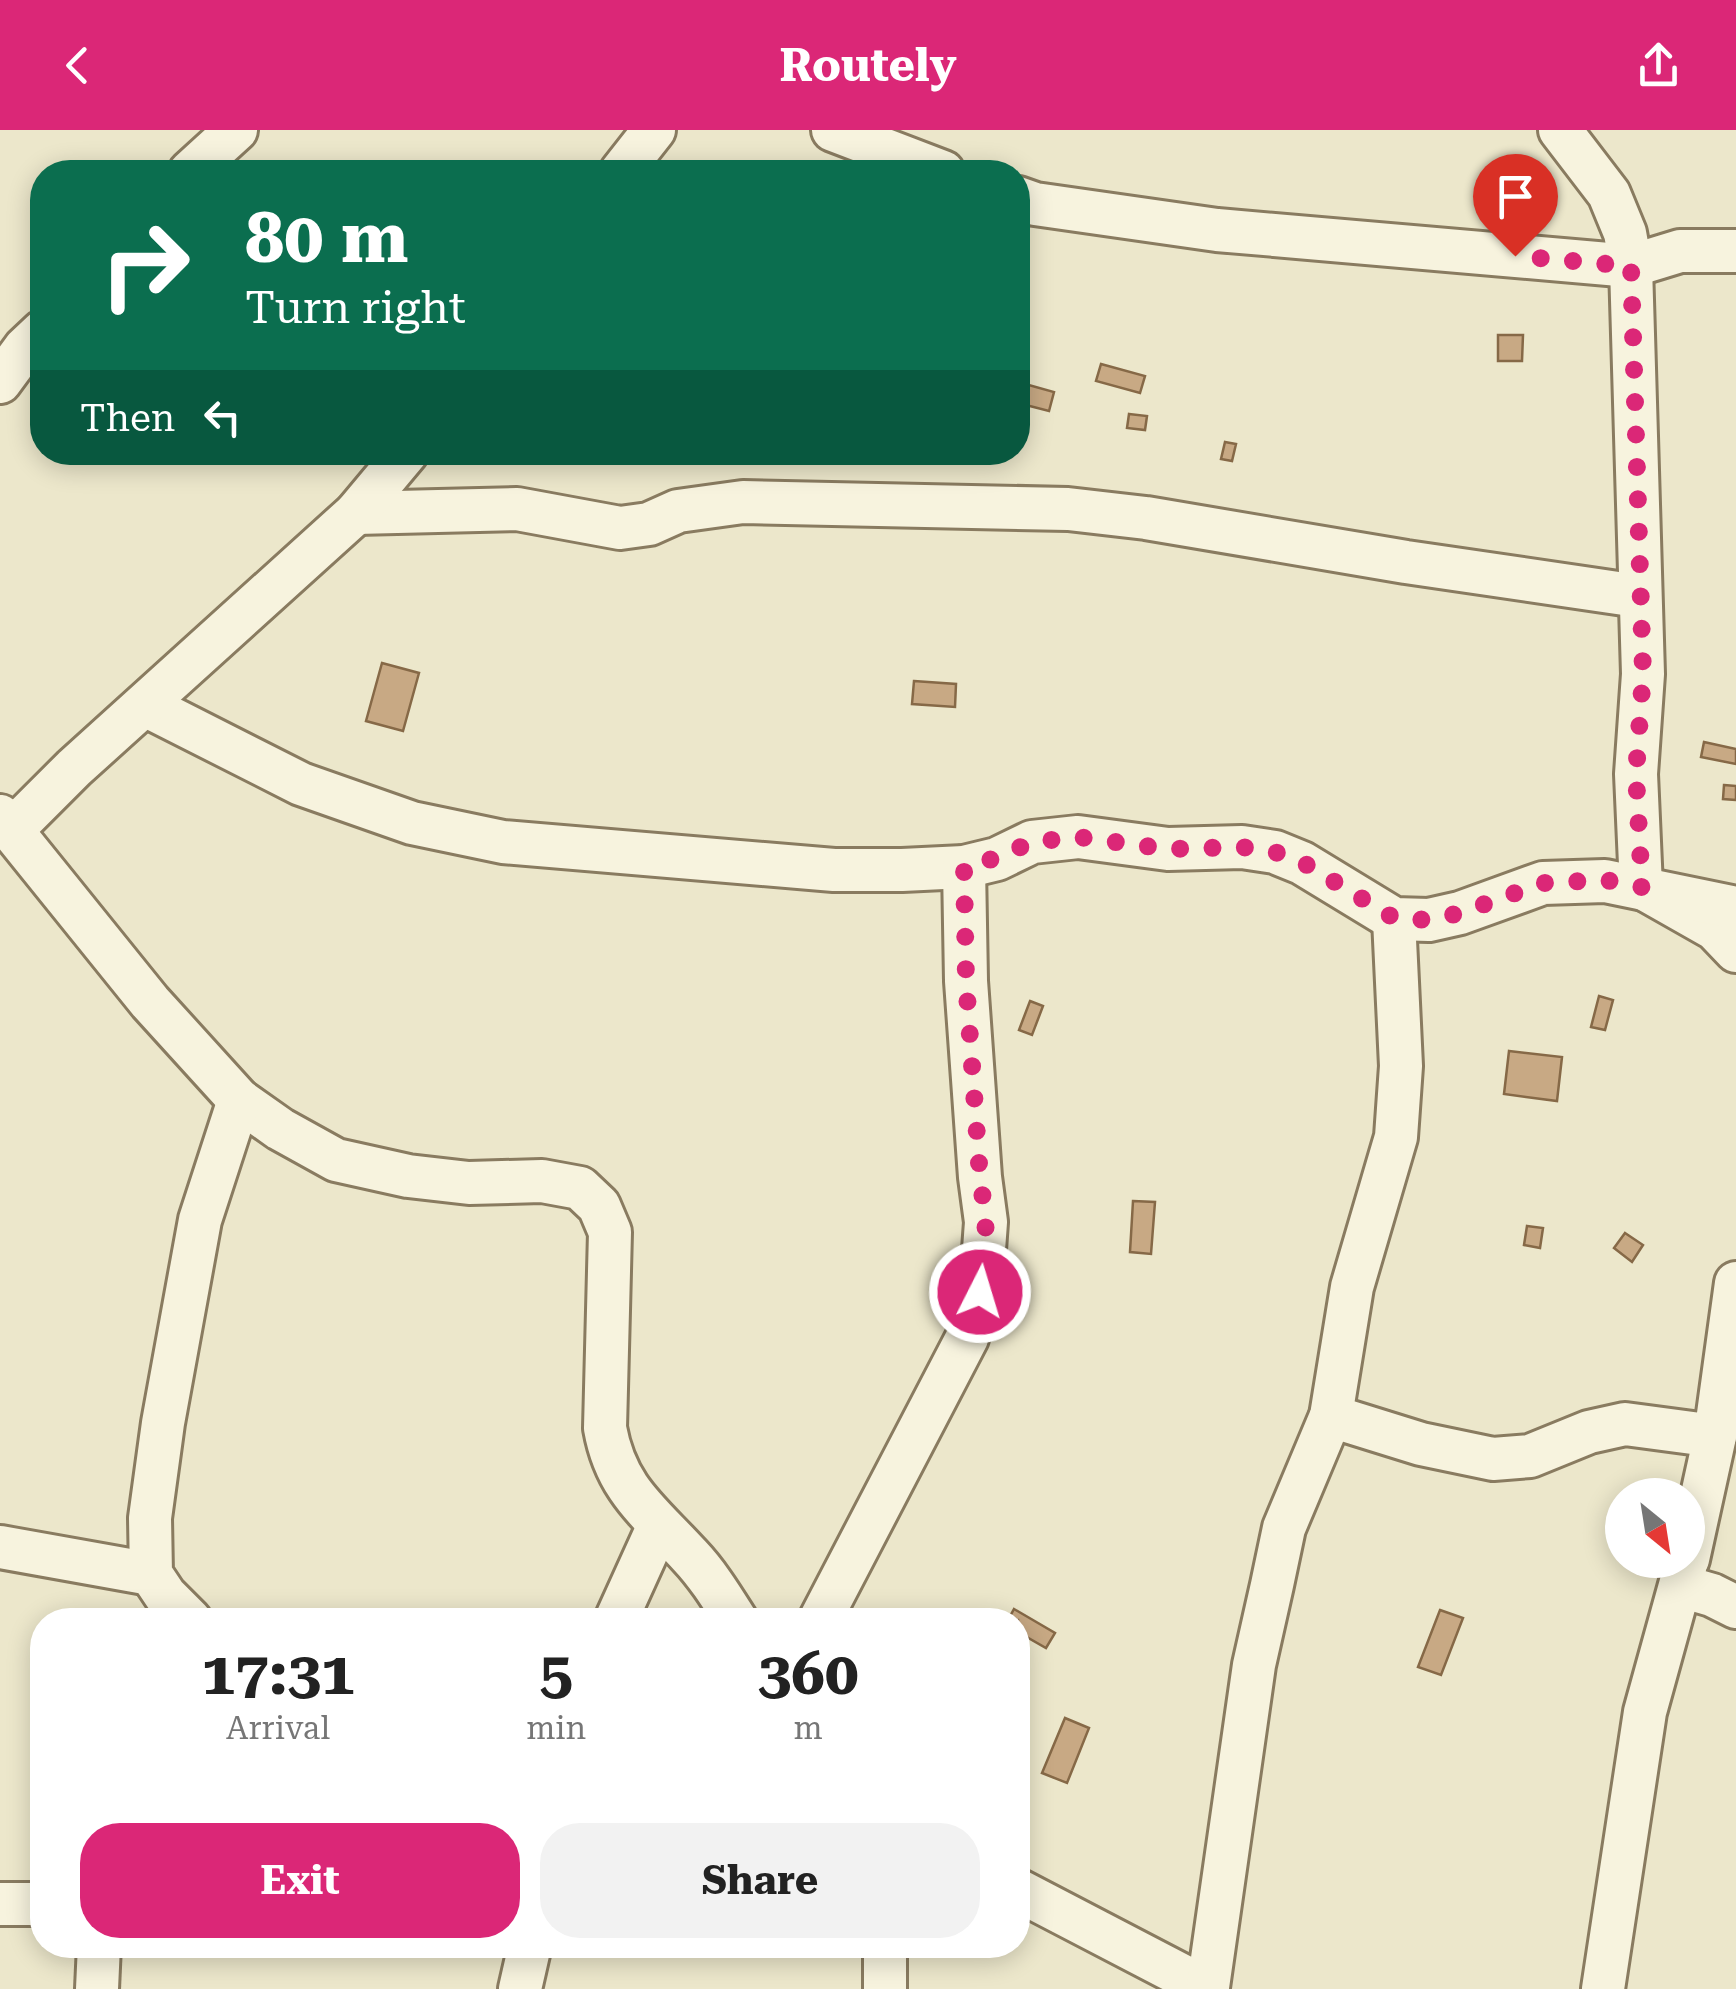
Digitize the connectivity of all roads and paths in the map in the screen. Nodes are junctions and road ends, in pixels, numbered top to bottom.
1 (236, 130) edge
2 (654, 130) edge
3 (833, 130) edge
4 (1560, 130) edge
5 (203, 160) edge
6 (630, 160) edge
7 (912, 160) edge
8 (1030, 202) edge
9 (1736, 251) edge
10 (1631, 266) junction
11 (30, 344) edge
12 (0, 382) edge
13 (397, 465) edge
14 (356, 513) junction
15 (1638, 596) junction
16 (145, 705) junction
17 (6, 823) edge
18 (964, 867) junction
19 (1642, 887) junction
20 (1736, 908) edge
21 (1394, 918) junction
22 (1736, 950) edge
23 (239, 1100) junction
24 (1736, 1284) edge
25 (1330, 1416) junction
26 (1715, 1436) junction
27 (1705, 1480) edge
28 (659, 1525) junction
29 (0, 1548) edge
30 (151, 1574) junction
31 (1682, 1578) edge
32 (1695, 1578) edge
33 (1736, 1607) edge
34 (178, 1608) edge
35 (621, 1608) edge
36 (727, 1608) edge
37 (826, 1608) edge
38 (1030, 1896) edge
39 (0, 1904) edge
40 (30, 1904) edge
41 (99, 1958) edge
42 (527, 1958) edge
43 (885, 1958) edge
44 (1208, 1988) edge
45 (97, 1989) edge
46 (520, 1989) edge
47 (885, 1989) edge
48 (1602, 1989) edge

1 - 5 street
2 - 6 street
3 - 7 street
4 - 10 street
8 - 10 street
9 - 10 street
10 - 15 street
11 - 12 street
13 - 14 street
14 - 15 street
14 - 16 street
15 - 19 street
16 - 17 street
16 - 18 street
17 - 23 street
18 - 21 street
18 - 37 street
19 - 20 street
19 - 21 street
19 - 22 street
21 - 25 street
23 - 28 street
23 - 30 street
24 - 26 street
25 - 26 street
25 - 44 street
26 - 27 street
28 - 35 street
28 - 36 street
29 - 30 street
30 - 34 street
31 - 48 street
32 - 33 street
38 - 44 street
39 - 40 street
41 - 45 street
42 - 46 street
43 - 47 street

